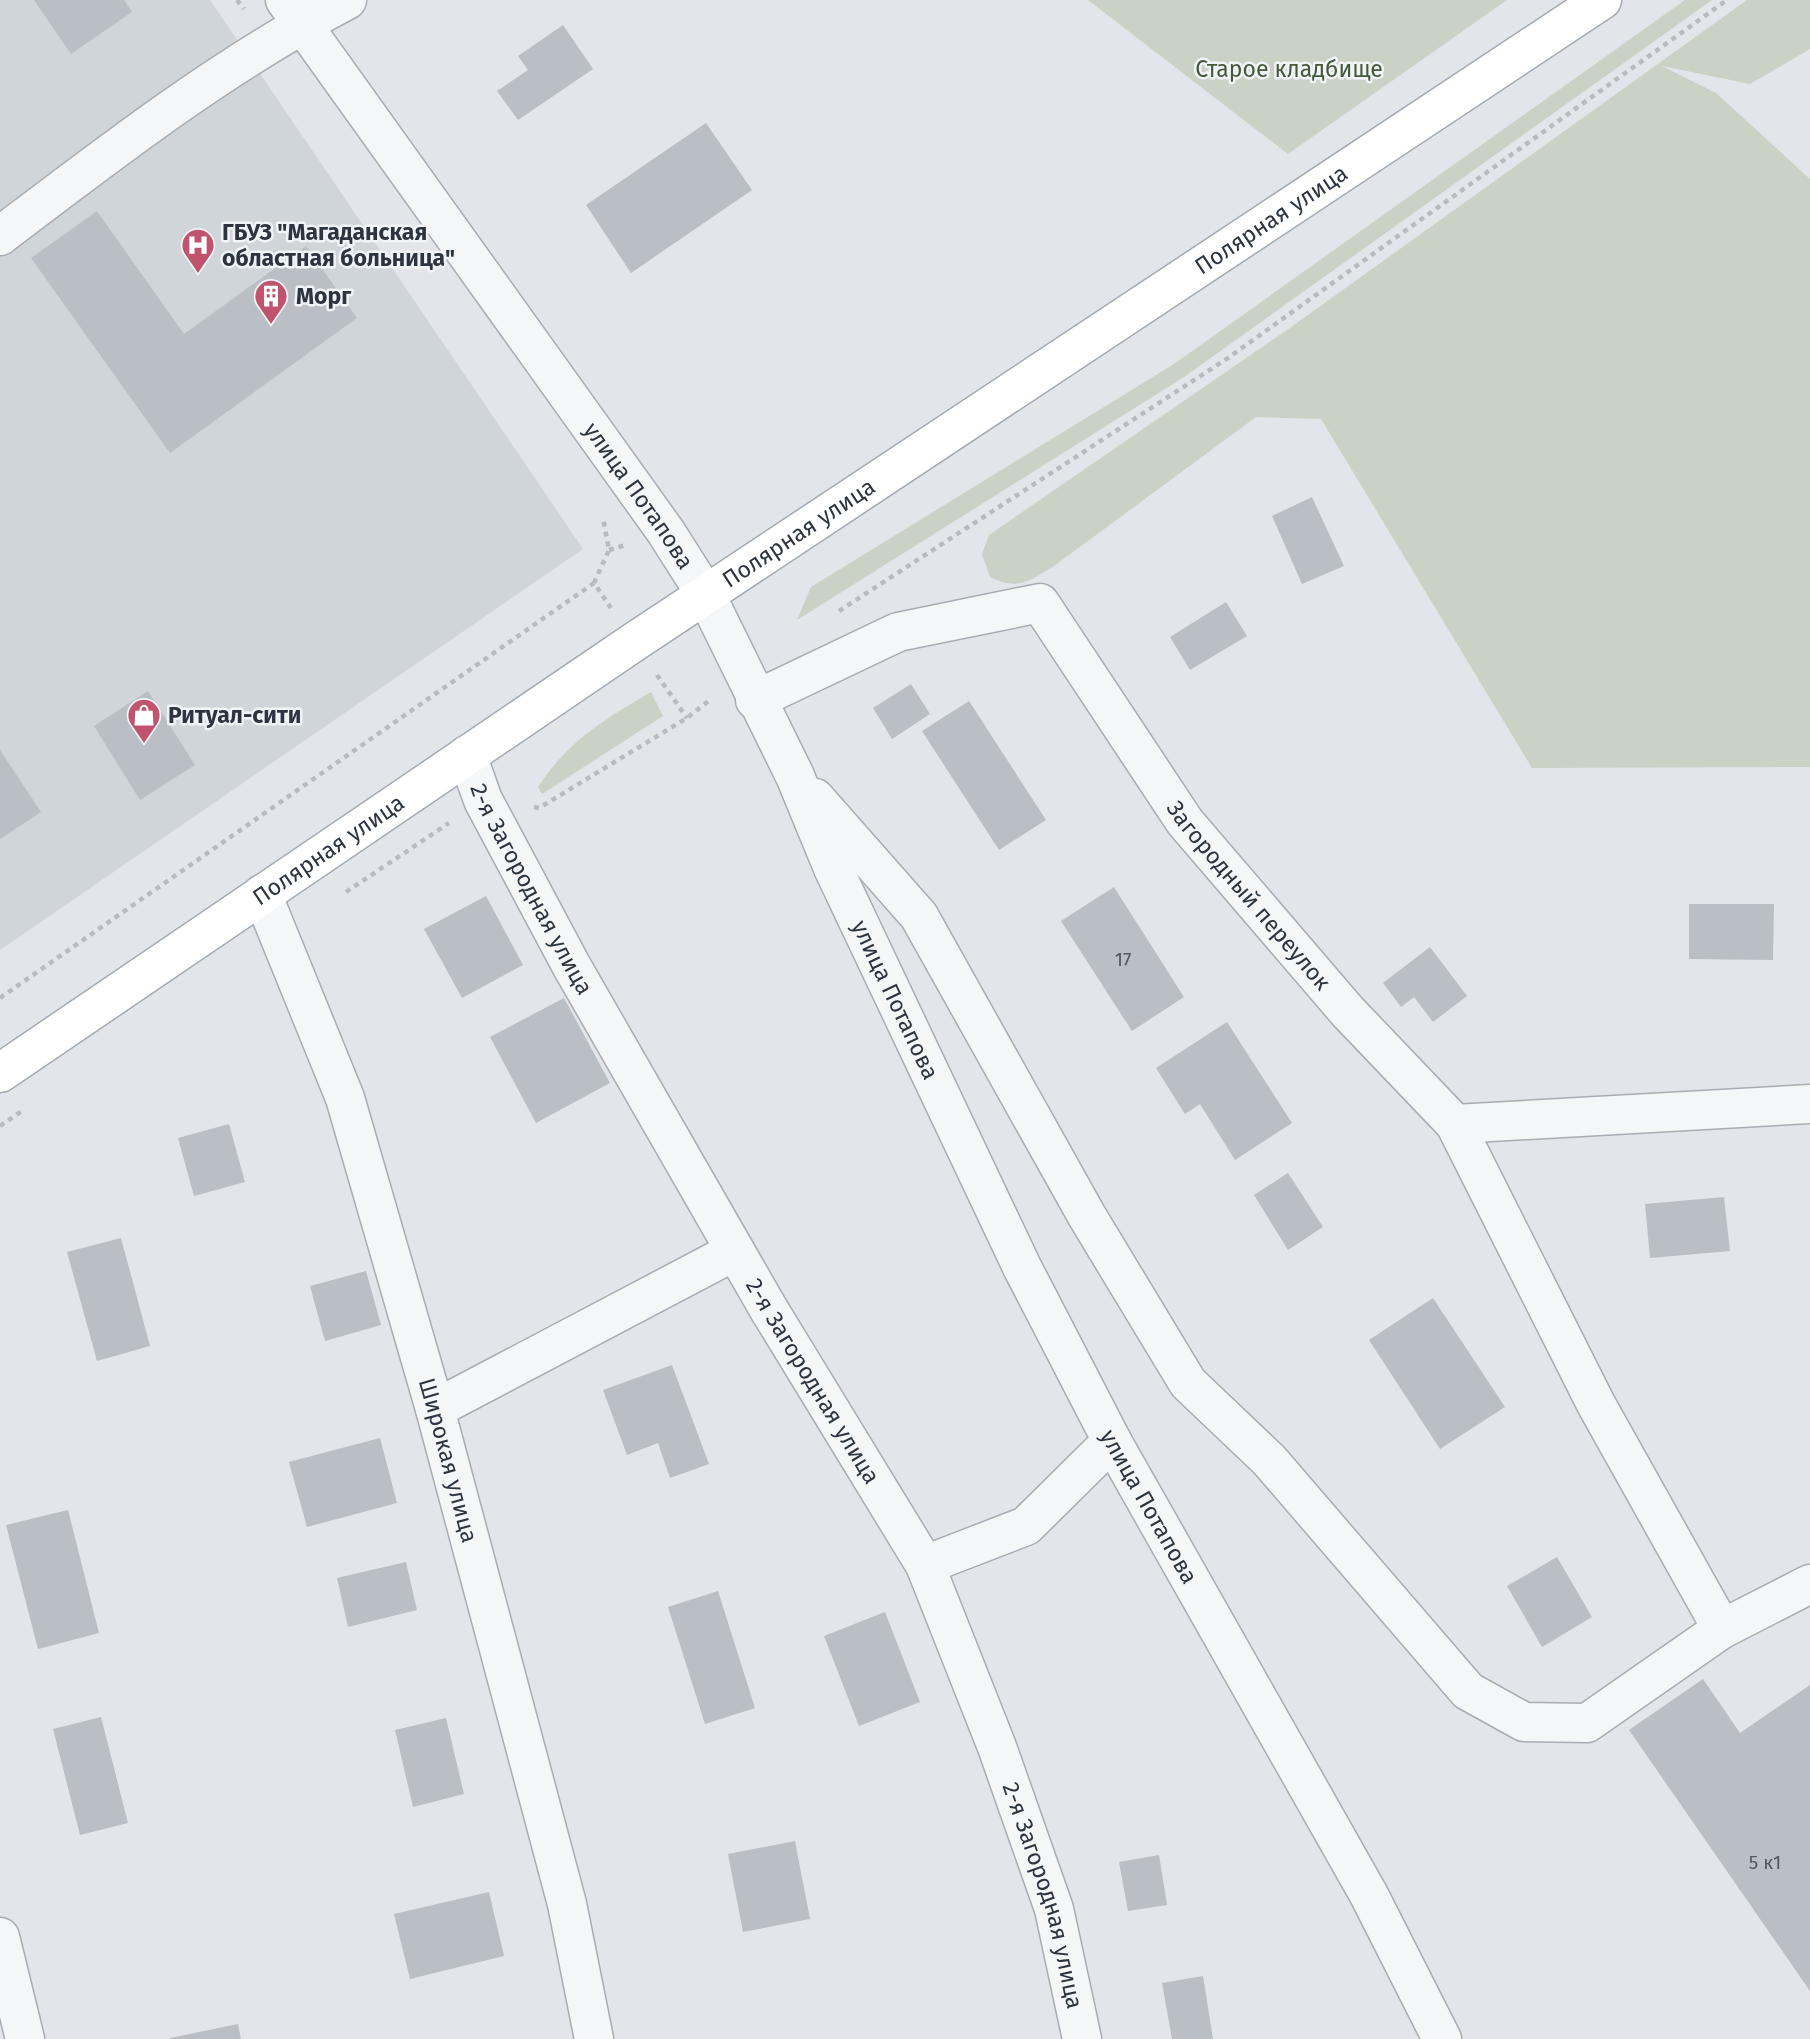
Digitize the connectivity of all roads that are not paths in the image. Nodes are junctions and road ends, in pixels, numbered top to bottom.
1 (347, 0) edge
2 (1602, 0) edge
3 (293, 12) edge
4 (0, 236) edge
5 (706, 595) junction
6 (749, 687) junction
7 (467, 755) junction
8 (795, 776) junction
9 (262, 894) junction
10 (0, 1073) edge
11 (1810, 1104) edge
12 (1455, 1124) junction
13 (736, 1251) junction
14 (435, 1409) junction
15 (1112, 1441) junction
16 (925, 1565) junction
17 (1810, 1584) edge
18 (1722, 1629) junction
19 (0, 1937) edge
20 (25, 2039) edge
21 (594, 2039) edge
22 (1082, 2039) edge
23 (1442, 2039) edge

1 - 3 street
2 - 5 main road, Полярная улица
3 - 4 street
3 - 5 street, улица Потапова
5 - 6 street, улица Потапова
5 - 7 main road, Полярная улица
6 - 8 street, улица Потапова
6 - 12 street, Загородный переулок
7 - 9 main road, Полярная улица
7 - 13 street, 2-я Загородная улица
8 - 15 street, улица Потапова
8 - 18 street
9 - 10 main road, Полярная улица
9 - 14 street, Широкая улица
11 - 12 street
12 - 18 street
13 - 14 street
13 - 16 street, 2-я Загородная улица
14 - 21 street, Широкая улица
15 - 16 street
15 - 23 street, улица Потапова
16 - 22 street, 2-я Загородная улица
17 - 18 street
19 - 20 street

